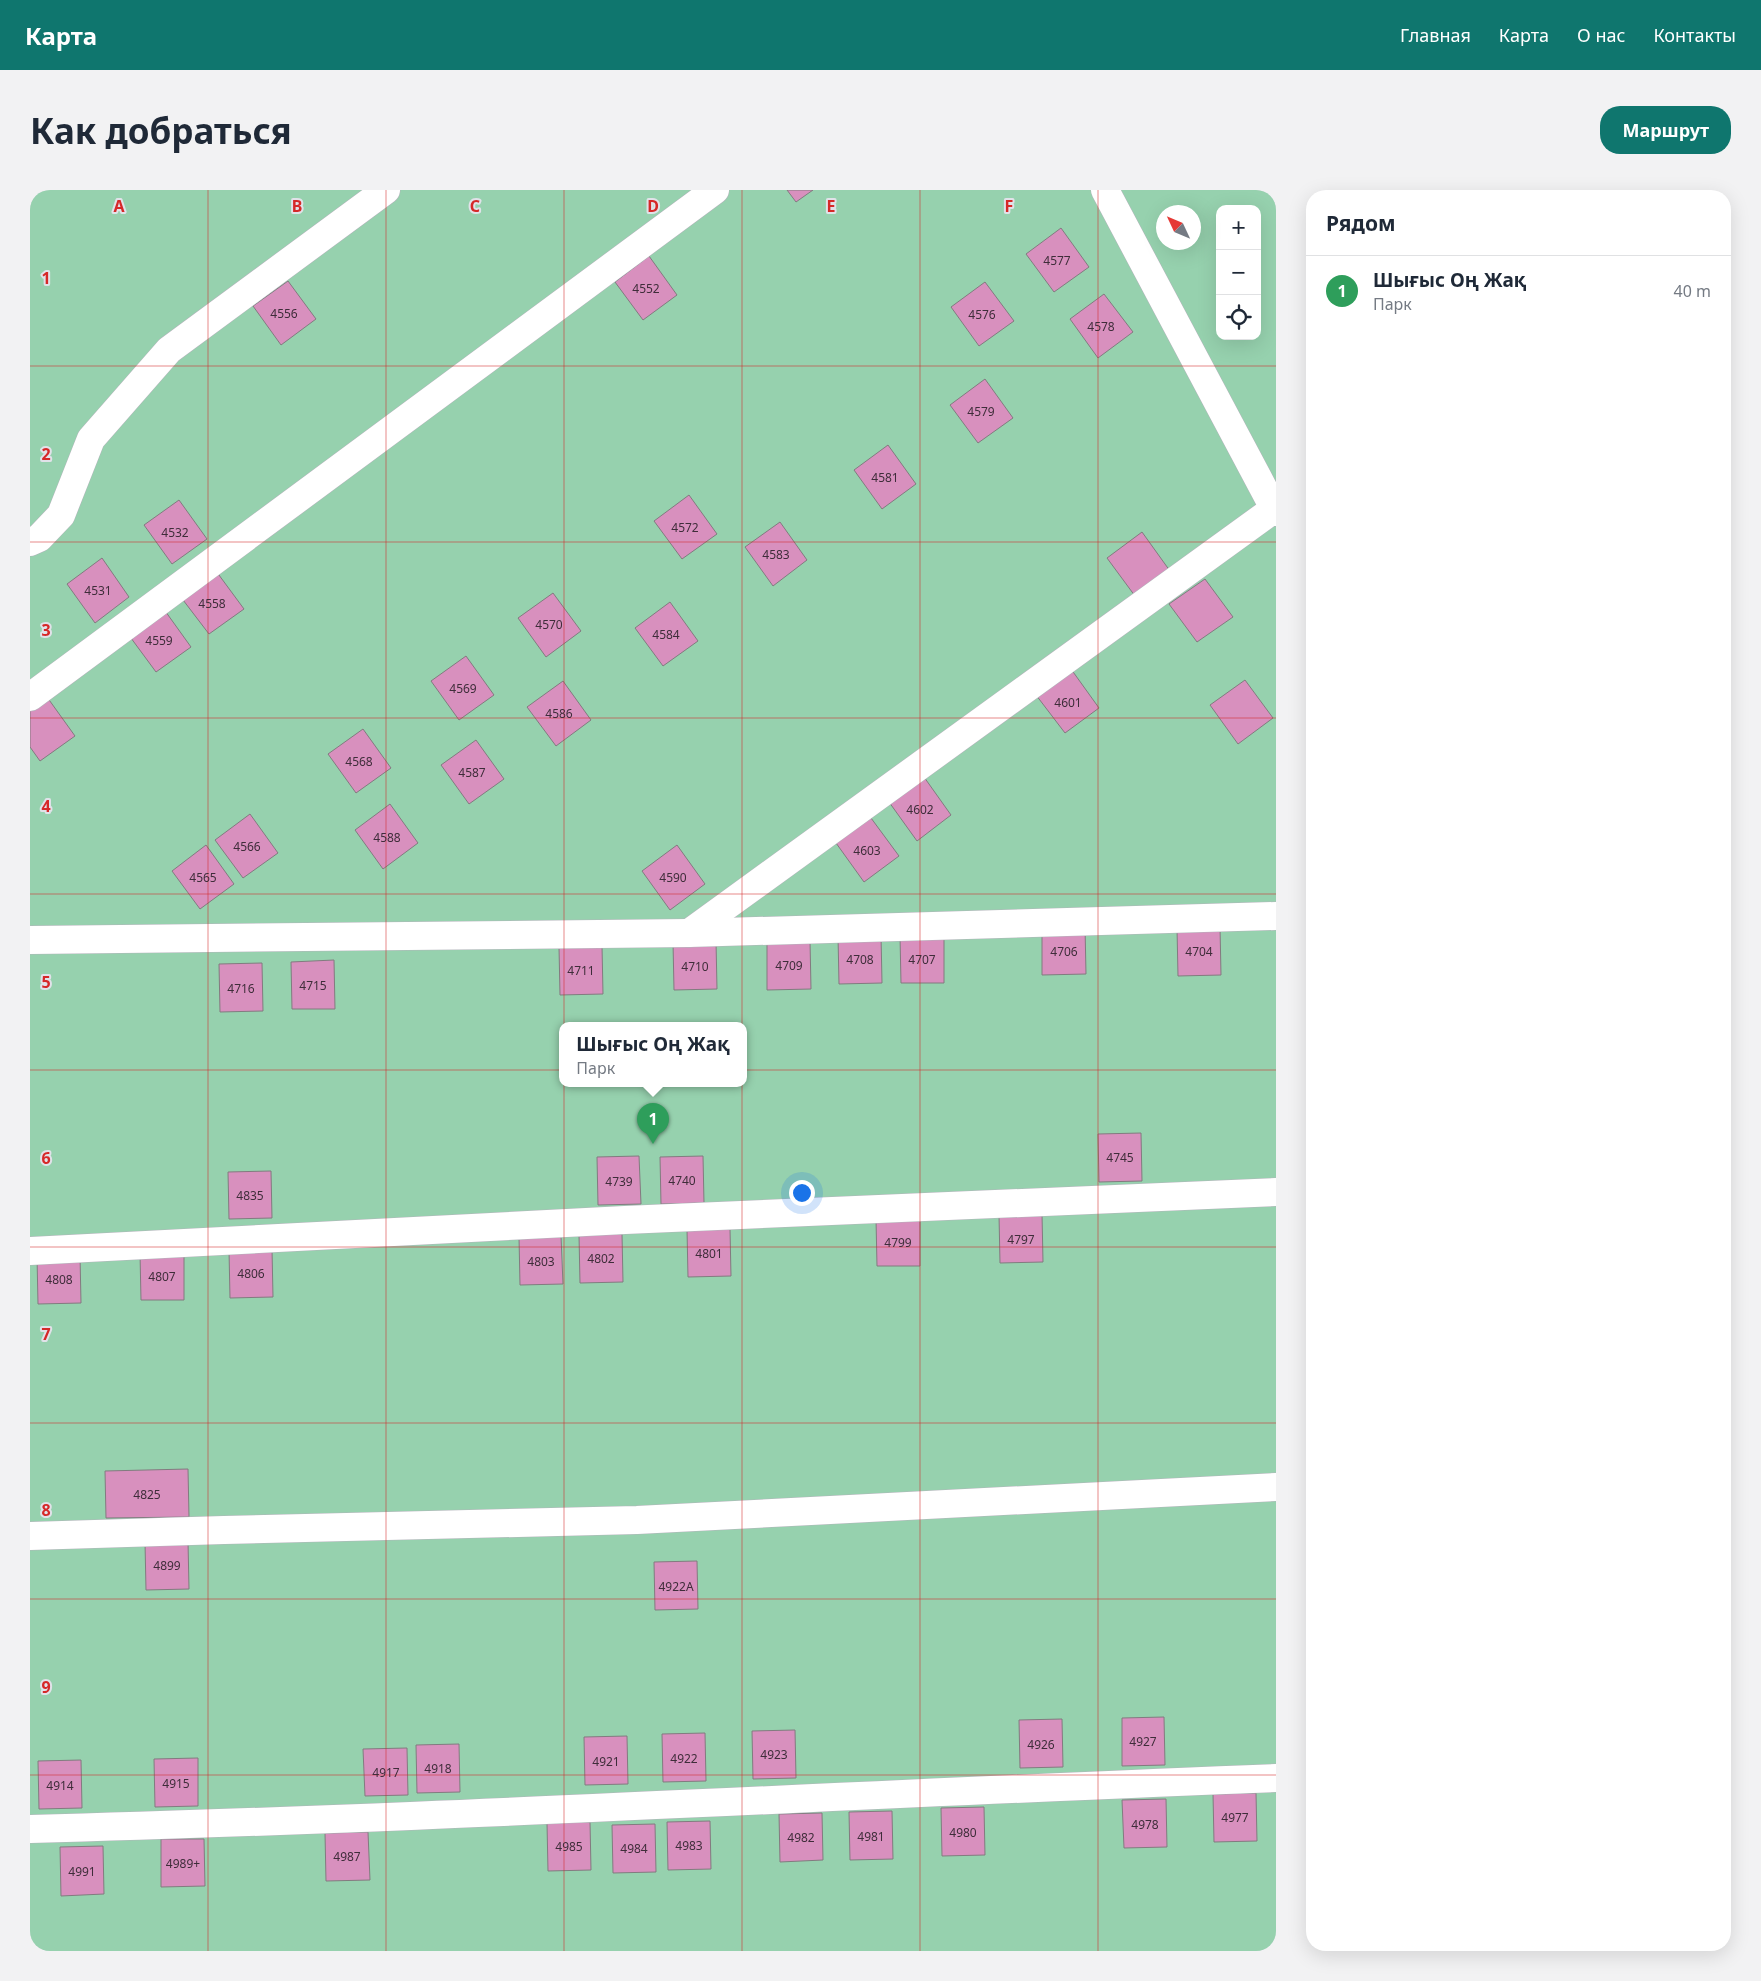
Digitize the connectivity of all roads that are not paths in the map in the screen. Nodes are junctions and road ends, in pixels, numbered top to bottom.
1 (386, 190) edge
2 (715, 190) edge
3 (1105, 190) edge
4 (1275, 510) edge
5 (30, 542) edge
6 (30, 697) edge
7 (1276, 916) edge
8 (688, 933) junction
9 (30, 940) edge
10 (1276, 1192) edge
11 (30, 1251) edge
12 (1276, 1487) edge
13 (30, 1536) edge
14 (1276, 1778) edge
15 (30, 1829) edge

1 - 5 lane
2 - 6 lane
3 - 4 lane
4 - 8 lane
7 - 8 lane
8 - 9 lane
10 - 11 lane
12 - 13 lane
14 - 15 lane

